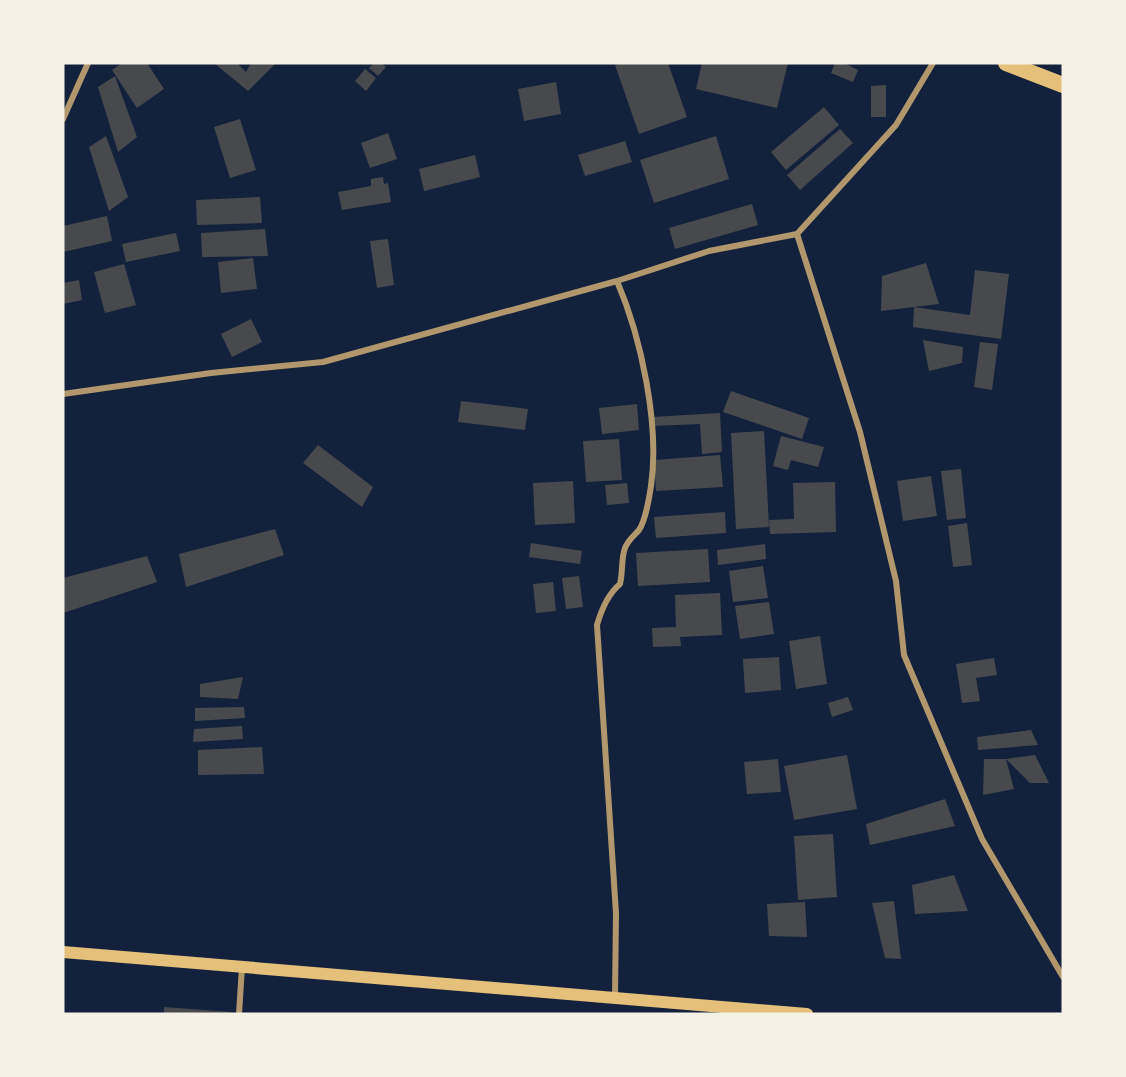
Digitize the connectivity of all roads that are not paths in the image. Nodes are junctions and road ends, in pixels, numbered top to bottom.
1 (88, 63) edge
2 (933, 63) edge
3 (1006, 63) edge
4 (1063, 85) edge
5 (63, 119) edge
6 (797, 234) junction
7 (617, 281) junction
8 (63, 394) edge
9 (63, 952) edge
10 (242, 966) junction
11 (1063, 977) edge
12 (615, 996) junction
13 (239, 1014) edge
14 (807, 1014) edge

1 - 5 street
2 - 6 street
3 - 4 highway
6 - 7 street
6 - 11 street
7 - 8 street
7 - 12 street
9 - 10 main road
10 - 12 main road
10 - 13 street
12 - 14 main road

